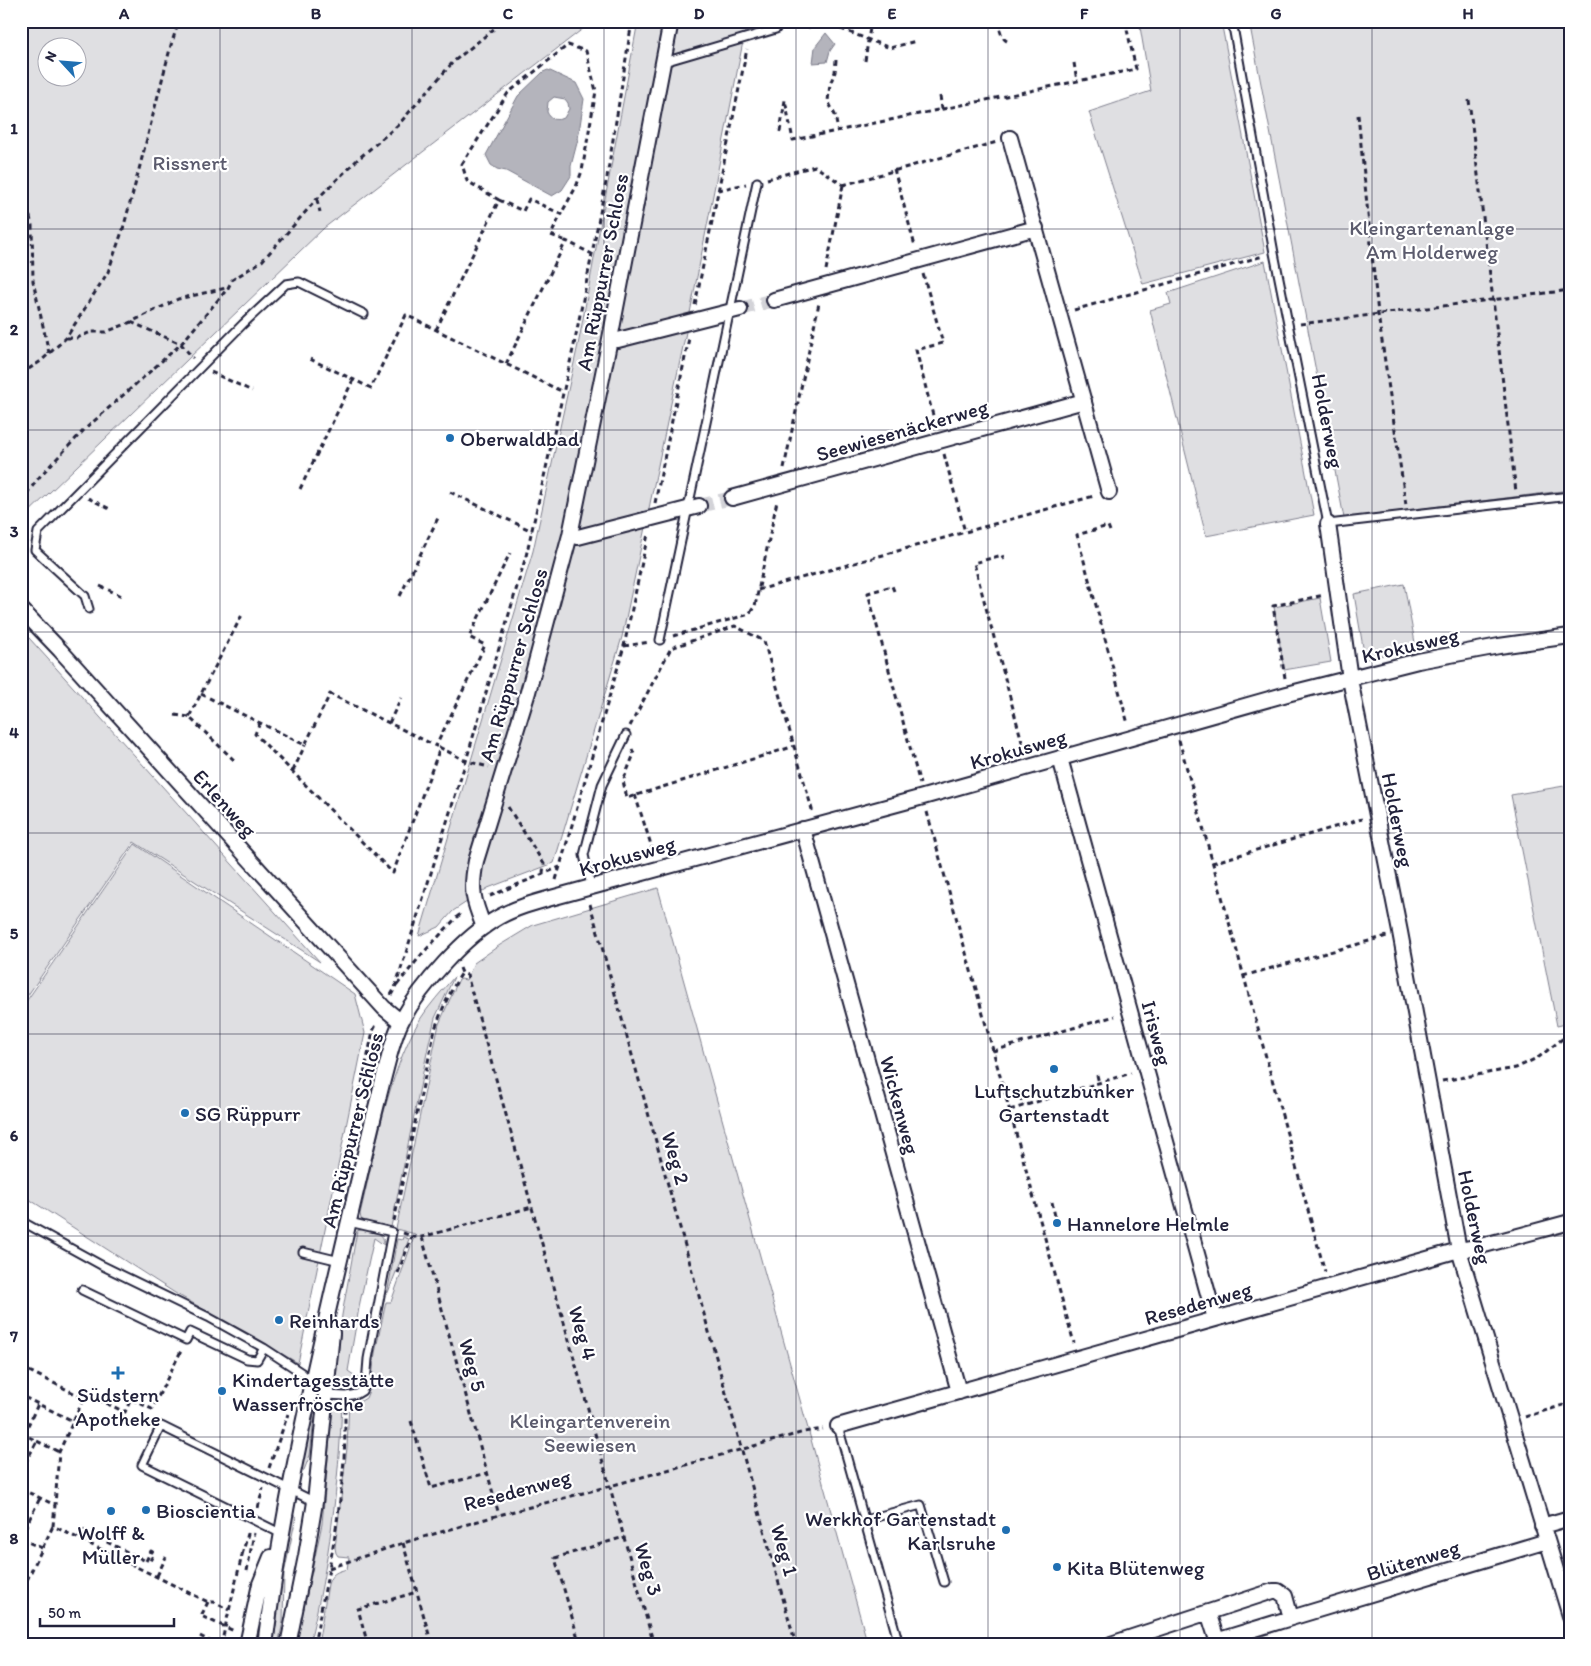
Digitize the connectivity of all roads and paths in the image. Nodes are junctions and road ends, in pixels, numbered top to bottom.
1 (179, 21) edge
2 (500, 21) edge
3 (632, 21) edge
4 (671, 21) edge
5 (838, 21) edge
6 (871, 21) edge
7 (997, 21) edge
8 (1125, 21) edge
9 (1232, 21) edge
10 (791, 26) dead end
11 (836, 27) junction
12 (776, 29) dead end
13 (750, 36) junction
14 (868, 40) junction
15 (916, 41) dead end
16 (1010, 42) dead end
17 (836, 60) dead end
18 (865, 61) dead end
19 (663, 62) junction
20 (1074, 63) dead end
21 (1078, 81) junction
22 (940, 96) dead end
23 (1469, 100) dead end
24 (942, 109) junction
25 (1358, 115) dead end
26 (838, 131) junction
27 (780, 132) dead end
28 (1010, 138) joint
29 (894, 170) junction
30 (21, 181) edge
31 (757, 182) junction
32 (843, 185) junction
33 (718, 190) junction
34 (317, 199) junction
35 (500, 200) junction
36 (320, 212) dead end
37 (561, 214) junction
38 (1036, 228) junction
39 (566, 241) junction
40 (1274, 253) junction
41 (592, 254) junction
42 (919, 260) junction
43 (228, 288) junction
44 (822, 288) junction
45 (1570, 290) edge
46 (1494, 299) junction
47 (774, 300) tunnel mouth
48 (734, 311) junction
49 (364, 314) dead end
50 (1059, 314) junction
51 (1378, 314) junction
52 (131, 322) junction
53 (692, 322) junction
54 (1306, 322) dead end
55 (436, 330) junction
56 (66, 338) junction
57 (610, 339) junction
58 (181, 344) junction
59 (49, 353) junction
60 (310, 359) dead end
61 (506, 364) junction
62 (201, 367) junction
63 (21, 374) edge
64 (353, 380) junction
65 (252, 391) dead end
66 (563, 392) junction
67 (1084, 401) junction
68 (940, 439) junction
69 (780, 484) junction
70 (300, 489) dead end
71 (450, 492) dead end
72 (1109, 492) joint
73 (77, 493) junction
74 (1570, 496) edge
75 (1517, 497) dead end
76 (732, 498) tunnel mouth
77 (21, 501) edge
78 (693, 508) junction
79 (110, 509) dead end
80 (1406, 510) dead end
81 (438, 518) dead end
82 (652, 518) junction
83 (1328, 524) junction
84 (532, 530) junction
85 (1110, 531) dead end
86 (965, 532) junction
87 (570, 535) junction
88 (510, 553) dead end
89 (1004, 560) dead end
90 (100, 586) dead end
91 (758, 590) junction
92 (894, 591) dead end
93 (1337, 592) junction
94 (400, 596) dead end
95 (124, 597) dead end
96 (21, 609) edge
97 (89, 609) dead end
98 (242, 614) dead end
99 (1570, 636) edge
100 (660, 640) junction
101 (624, 646) junction
102 (1350, 679) junction
103 (201, 694) junction
104 (1287, 694) junction
105 (401, 698) dead end
106 (174, 715) dead end
107 (189, 717) junction
108 (260, 723) junction
109 (389, 723) junction
110 (1175, 725) junction
111 (626, 735) junction
112 (1132, 737) junction
113 (306, 745) junction
114 (794, 746) junction
115 (438, 747) junction
116 (1060, 758) junction
117 (234, 760) dead end
118 (466, 761) junction
119 (1029, 766) junction
120 (293, 771) junction
121 (503, 771) junction
122 (635, 795) junction
123 (923, 797) junction
124 (495, 800) junction
125 (1377, 815) junction
126 (810, 827) junction
127 (1212, 863) junction
128 (659, 868) junction
129 (544, 873) dead end
130 (588, 888) junction
131 (551, 898) junction
132 (484, 927) junction
133 (1400, 932) junction
134 (462, 973) dead end
135 (467, 974) dead end
136 (1243, 976) junction
137 (395, 988) dead end
138 (1130, 1012) junction
139 (401, 1022) junction
140 (1570, 1033) edge
141 (993, 1051) junction
142 (1146, 1069) junction
143 (1097, 1075) dead end
144 (1099, 1083) junction
145 (1428, 1083) junction
146 (1020, 1096) dead end
147 (1023, 1106) junction
148 (1010, 1110) junction
149 (1052, 1202) dead end
150 (532, 1207) junction
151 (21, 1221) edge
152 (349, 1222) junction
153 (1570, 1222) edge
154 (1057, 1226) dead end
155 (392, 1232) junction
156 (403, 1233) dead end
157 (422, 1237) junction
158 (1459, 1250) junction
159 (303, 1252) dead end
160 (341, 1262) junction
161 (336, 1285) junction
162 (1330, 1287) junction
163 (82, 1290) dead end
164 (1216, 1319) junction
165 (186, 1340) junction
166 (264, 1348) junction
167 (1078, 1358) junction
168 (21, 1367) edge
169 (313, 1382) junction
170 (958, 1392) junction
171 (326, 1395) junction
172 (346, 1396) junction
173 (84, 1398) junction
174 (1570, 1403) edge
175 (38, 1404) junction
176 (21, 1407) edge
177 (73, 1421) junction
178 (411, 1421) dead end
179 (1510, 1421) junction
180 (838, 1426) joint
181 (804, 1432) dead end
182 (22, 1434) edge
183 (36, 1441) junction
184 (742, 1449) junction
185 (59, 1452) junction
186 (21, 1472) edge
187 (487, 1473) junction
188 (610, 1486) junction
189 (21, 1489) edge
190 (290, 1489) junction
191 (40, 1498) junction
192 (315, 1502) junction
193 (55, 1505) junction
194 (499, 1515) junction
195 (1570, 1518) edge
196 (254, 1520) junction
197 (865, 1520) junction
198 (53, 1526) junction
199 (1542, 1526) junction
200 (282, 1534) junction
201 (21, 1537) edge
202 (624, 1537) junction
203 (78, 1538) junction
204 (1547, 1541) junction
205 (403, 1543) junction
206 (42, 1549) junction
207 (166, 1557) dead end
208 (159, 1559) dead end
209 (147, 1561) dead end
210 (164, 1562) junction
211 (329, 1568) junction
212 (157, 1576) junction
213 (944, 1582) dead end
214 (21, 1587) edge
215 (418, 1592) junction
216 (208, 1602) junction
217 (229, 1610) junction
218 (1208, 1612) junction
219 (1570, 1616) edge
220 (1291, 1618) junction
221 (235, 1632) dead end
222 (200, 1636) dead end
223 (1076, 1640) dead end
224 (899, 1644) edge
225 (1111, 1644) edge
226 (217, 1645) edge
227 (221, 1645) edge
228 (247, 1645) edge
229 (264, 1645) edge
230 (288, 1645) edge
231 (314, 1645) edge
232 (368, 1645) edge
233 (432, 1645) edge
234 (580, 1645) edge
235 (654, 1645) edge
236 (796, 1645) edge
237 (949, 1645) edge
238 (1077, 1645) edge

1 - 56 path
2 - 34 path
3 - 41 path
4 - 19 street, Am Rüppurrer Schloss
5 - 11 path
6 - 14 path
7 - 16 path
8 - 21 path
9 - 40 lane, Holderweg
10 - 11 path
11 - 14 path
12 - 13 lane
13 - 19 lane
13 - 33 path
14 - 15 path
14 - 18 path
17 - 26 path
19 - 57 street, Am Rüppurrer Schloss
20 - 21 path
21 - 24 path
22 - 24 path
23 - 46 path
24 - 26 path
25 - 51 path
26 - 27 path
28 - 29 path
28 - 38 street
29 - 32 path
29 - 42 path
30 - 59 path
31 - 32 path
31 - 33 path
31 - 48 lane
32 - 44 path
33 - 53 path
34 - 36 path
34 - 43 path
35 - 37 path
35 - 37 path
35 - 55 path
37 - 39 path
38 - 42 street
38 - 50 street
39 - 41 path
39 - 61 path
40 - 50 path
40 - 83 lane, Holderweg
41 - 66 path
42 - 44 street
42 - 68 path
43 - 52 path
43 - 58 path
44 - 47 street
44 - 69 path
45 - 46 path
46 - 51 path
46 - 75 path
48 - 53 street
48 - 78 lane
49 - 62 lane
50 - 67 street
51 - 54 path
51 - 80 path
52 - 56 path
52 - 58 path
53 - 57 street
53 - 82 path
55 - 61 path
55 - 64 path
56 - 59 path
57 - 87 street, Am Rüppurrer Schloss
58 - 62 path
58 - 77 path
59 - 63 path
60 - 64 path
61 - 66 path
62 - 65 path
62 - 73 lane
64 - 70 path
66 - 84 path
67 - 68 street, Seewiesenäckerweg
67 - 72 street
68 - 69 street, Seewiesenäckerweg
68 - 86 path
69 - 76 street, Seewiesenäckerweg
69 - 91 path
71 - 84 path
72 - 86 path
73 - 79 path
73 - 97 lane
74 - 83 lane
78 - 82 street
78 - 100 lane
81 - 94 path
82 - 87 street
82 - 101 path
83 - 93 street, Holderweg
84 - 118 path
85 - 112 path
86 - 91 path
87 - 121 street, Am Rüppurrer Schloss
88 - 115 path
89 - 119 path
90 - 95 path
91 - 100 path
92 - 123 path
93 - 102 street, Holderweg
93 - 104 path
96 - 139 street, Erlenweg
98 - 103 path
99 - 102 street, Krokusweg
100 - 101 path
101 - 131 path
102 - 104 street, Krokusweg
102 - 125 street, Holderweg
103 - 107 path
103 - 108 path
104 - 110 street, Krokusweg
105 - 109 path
106 - 107 path
107 - 117 path
108 - 113 path
108 - 120 path
109 - 113 path
109 - 115 path
110 - 112 street, Krokusweg
110 - 127 path
111 - 114 path
111 - 122 path
111 - 130 lane
112 - 116 street, Krokusweg
113 - 120 path
114 - 122 path
114 - 126 path
115 - 118 path
115 - 120 path
116 - 119 street, Krokusweg
116 - 138 street, Irisweg
118 - 121 path
118 - 137 path
119 - 123 street, Krokusweg
121 - 124 street, Am Rüppurrer Schloss
122 - 128 path
123 - 126 street, Krokusweg
123 - 141 path
124 - 129 path
124 - 132 street, Am Rüppurrer Schloss
125 - 127 path
125 - 133 street, Holderweg
126 - 128 street, Krokusweg
126 - 170 street, Wickenweg
127 - 136 path
128 - 130 street, Krokusweg
130 - 131 street, Krokusweg
130 - 184 path, Weg 2
131 - 132 street, Krokusweg
132 - 139 street, Am Rüppurrer Schloss
133 - 136 path
133 - 145 street, Holderweg
134 - 155 path
135 - 150 path, Weg 4
136 - 162 path
138 - 141 path
138 - 142 street, Irisweg
139 - 152 street, Am Rüppurrer Schloss
140 - 145 path
141 - 148 path
142 - 144 path
142 - 164 street, Irisweg
143 - 144 path
144 - 147 path
145 - 158 street, Holderweg
146 - 147 path
147 - 148 path
148 - 167 path
149 - 154 path
150 - 157 path
150 - 188 path, Weg 4
151 - 166 lane
152 - 155 lane
152 - 160 street, Am Rüppurrer Schloss
153 - 158 street, Resedenweg
155 - 172 lane
156 - 157 path
157 - 187 path, Weg 5
158 - 162 street, Resedenweg
158 - 179 street, Holderweg
159 - 160 lane
160 - 161 street, Am Rüppurrer Schloss
161 - 169 street, Am Rüppurrer Schloss
161 - 171 street, Am Rüppurrer Schloss
162 - 164 street, Resedenweg
163 - 165 lane
164 - 167 street, Resedenweg
165 - 166 lane
165 - 173 path
166 - 169 lane
167 - 170 street, Resedenweg
168 - 173 path
169 - 171 lane
169 - 190 street, Am Rüppurrer Schloss
170 - 180 street, Resedenweg
171 - 172 lane
171 - 192 street, Am Rüppurrer Schloss
172 - 211 path
173 - 177 path
174 - 179 path
175 - 176 path
175 - 177 path
175 - 182 path
177 - 185 path
178 - 187 path
179 - 199 street, Holderweg
180 - 197 lane
181 - 184 path, Resedenweg
182 - 183 path
183 - 185 path
183 - 186 path
184 - 188 path, Resedenweg
184 - 236 path, Weg 1
185 - 193 path
187 - 194 path, Weg 5
188 - 194 path, Resedenweg
188 - 202 path, Weg 3
189 - 191 path
190 - 192 lane
190 - 196 lane
190 - 200 street, Am Rüppurrer Schloss
191 - 193 path
191 - 201 path
192 - 230 street, Am Rüppurrer Schloss
193 - 198 path
194 - 205 path, Resedenweg
195 - 199 street
196 - 200 lane
196 - 217 path, bridge
197 - 213 lane
197 - 224 lane
198 - 203 path
198 - 206 path
199 - 204 street, Holderweg
200 - 228 street, Am Rüppurrer Schloss
200 - 229 street, Am Rüppurrer Schloss
201 - 206 path
202 - 234 path
202 - 235 path, Weg 3
203 - 209 path
203 - 212 path
204 - 219 street, Holderweg
204 - 220 street, Blütenweg
205 - 211 path, Resedenweg
205 - 215 path
206 - 214 path
207 - 210 path
208 - 210 path
210 - 212 path
211 - 231 path
212 - 216 path
215 - 232 path
215 - 233 path
216 - 217 path
216 - 221 path
217 - 227 path, bridge
218 - 220 street
218 - 220 street, Blütenweg
218 - 225 street
222 - 226 path
223 - 238 path
224 - 237 lane

